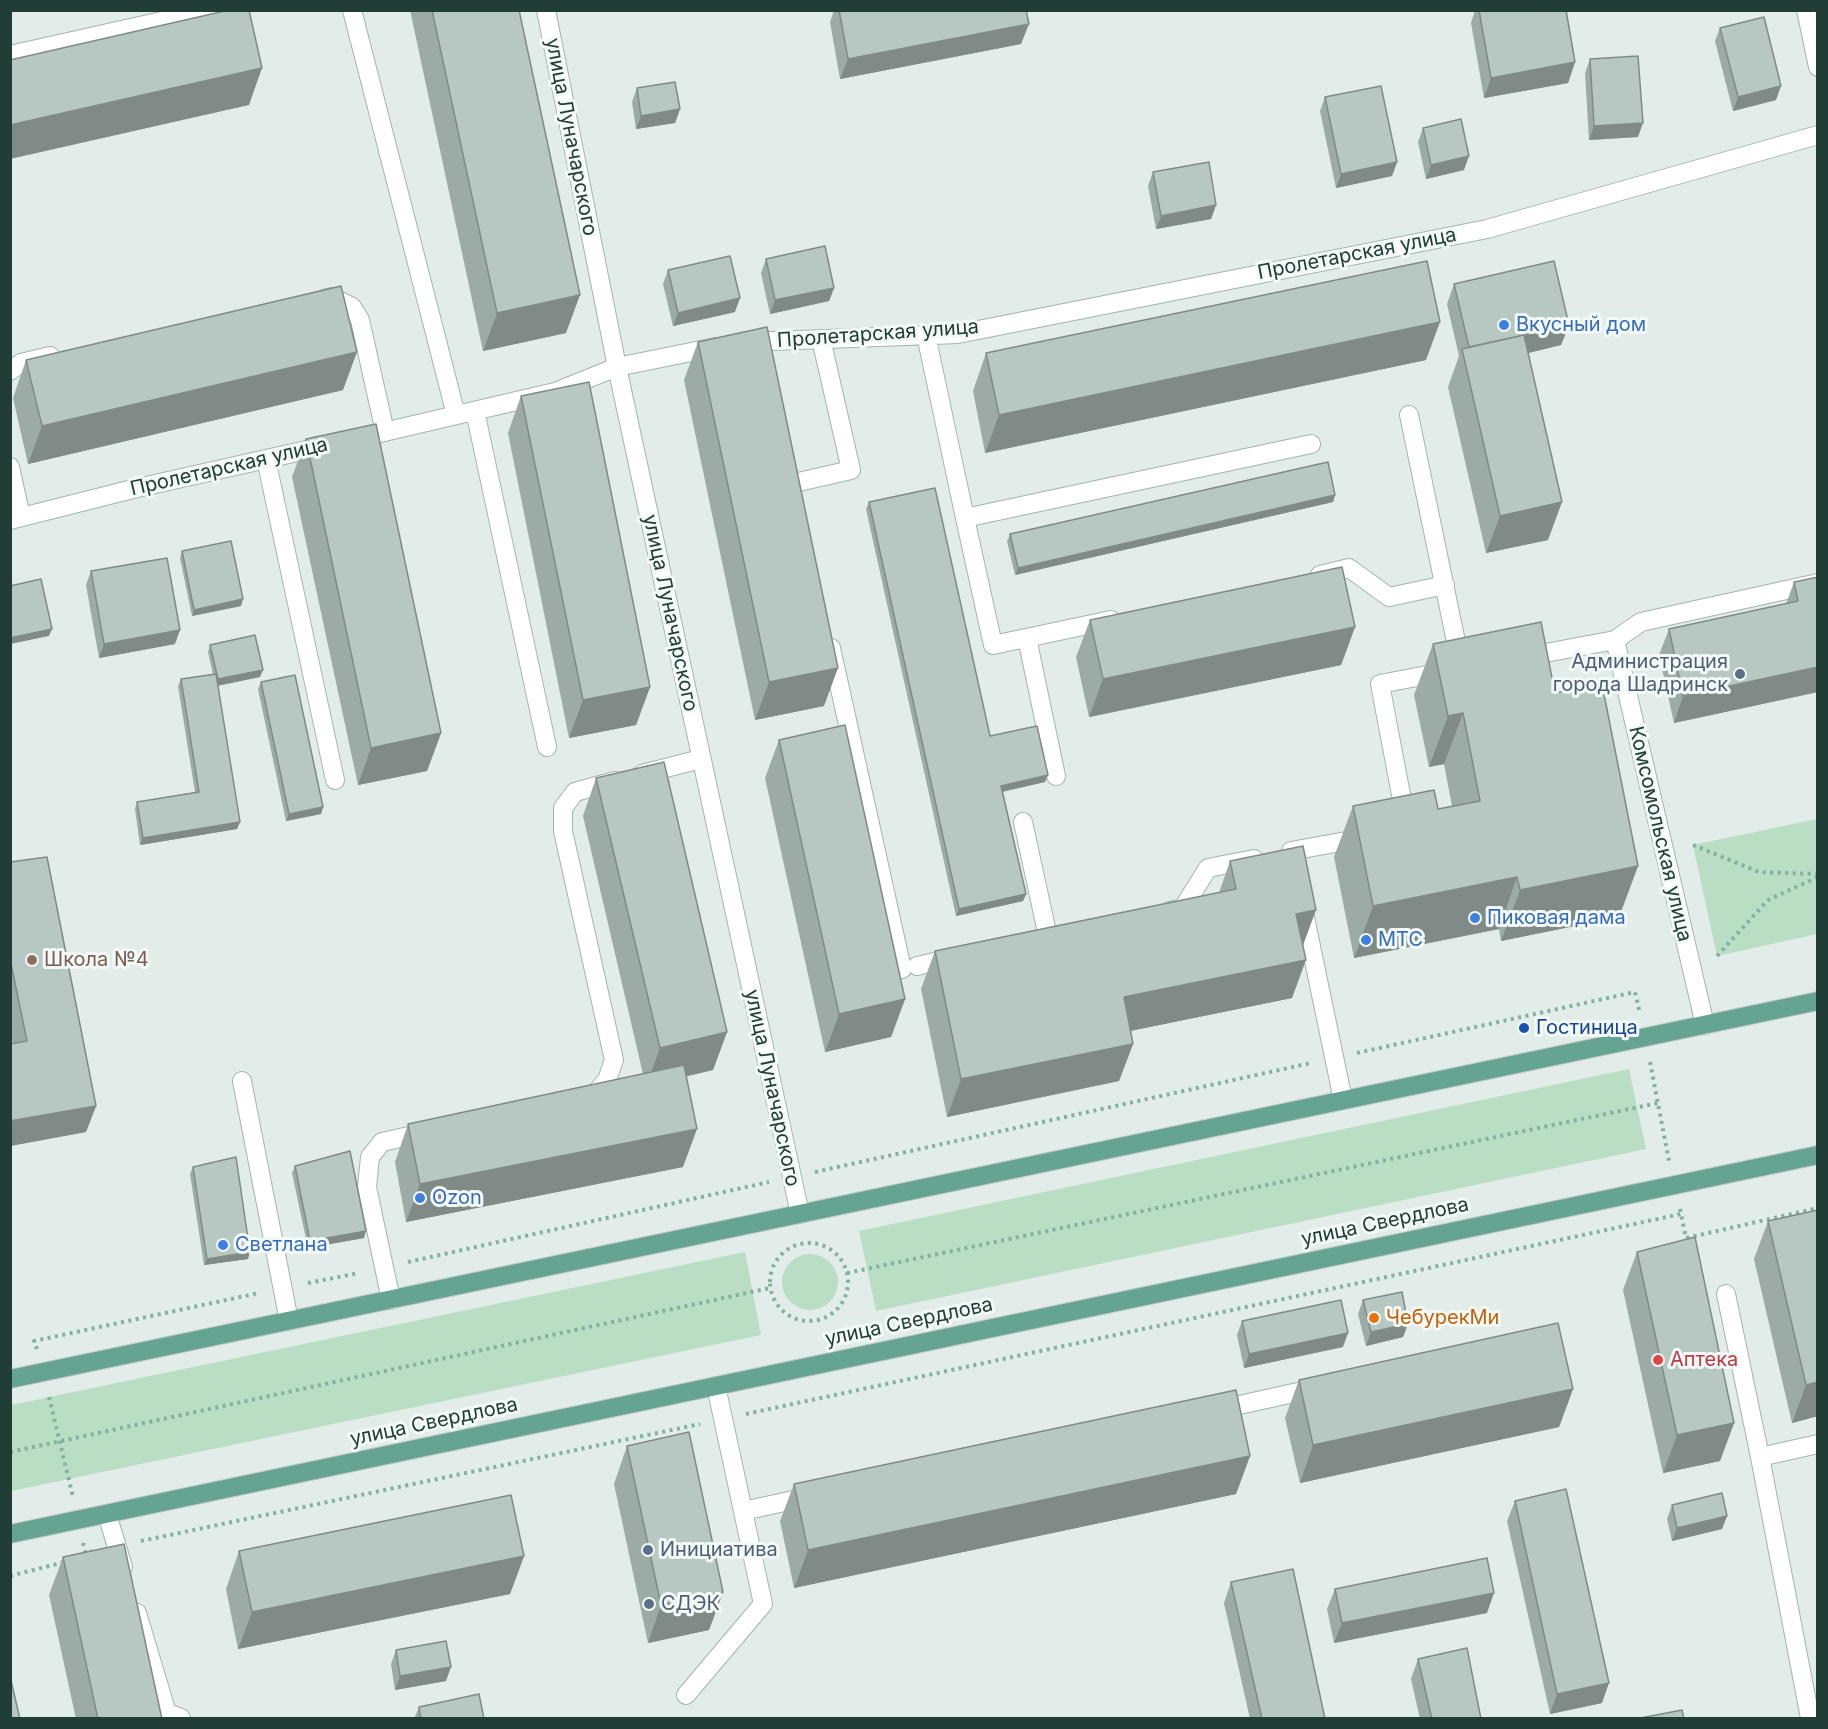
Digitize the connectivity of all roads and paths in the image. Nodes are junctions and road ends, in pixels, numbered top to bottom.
1 (211, 10) edge
2 (352, 10) edge
3 (546, 10) edge
4 (1806, 10) edge
5 (10, 55) edge
6 (1818, 67) edge
7 (1818, 135) edge
8 (309, 302) edge
9 (926, 335) junction
10 (821, 339) junction
11 (762, 342) junction
12 (67, 353) edge
13 (767, 363) edge
14 (616, 367) junction
15 (10, 371) edge
16 (475, 411) junction
17 (456, 415) junction
18 (1409, 415) dead end
19 (385, 432) junction
20 (1311, 444) dead end
21 (266, 459) junction
22 (789, 461) edge
23 (10, 467) edge
24 (794, 483) junction
25 (799, 506) edge
26 (16, 518) edge
27 (965, 518) junction
28 (1303, 578) edge
29 (1818, 583) edge
30 (1445, 585) junction
31 (1131, 615) edge
32 (827, 633) edge
33 (1027, 638) junction
34 (1615, 640) junction
35 (1505, 660) edge
36 (547, 747) dead end
37 (701, 759) junction
38 (1056, 776) dead end
39 (335, 780) dead end
40 (1023, 822) dead end
41 (1693, 845) dead end
42 (1818, 876) edge
43 (1299, 886) edge
44 (1149, 915) edge
45 (1070, 933) edge
46 (1048, 938) junction
47 (1026, 942) edge
48 (972, 954) edge
49 (1717, 956) dead end
50 (1818, 1001) edge
51 (1705, 1025) junction
52 (242, 1082) dead end
53 (571, 1100) edge
54 (1343, 1100) junction
55 (1658, 1103) dead end
56 (449, 1127) edge
57 (1818, 1155) edge
58 (800, 1214) junction
59 (1681, 1214) dead end
60 (847, 1274) junction
61 (770, 1288) junction
62 (1726, 1294) dead end
63 (391, 1300) junction
64 (289, 1321) junction
65 (10, 1379) edge
66 (1338, 1384) edge
67 (716, 1386) junction
68 (1198, 1414) edge
69 (723, 1419) junction
70 (1818, 1444) edge
71 (10, 1452) edge
72 (1760, 1457) junction
73 (825, 1493) edge
74 (743, 1511) junction
75 (107, 1514) junction
76 (10, 1534) edge
77 (117, 1546) junction
78 (85, 1552) edge
79 (78, 1556) edge
80 (71, 1559) edge
81 (10, 1576) edge
82 (127, 1579) edge
83 (134, 1602) edge
84 (686, 1695) dead end
85 (181, 1719) edge
86 (1810, 1719) edge

1 - 5 street
2 - 17 street
3 - 14 street, улица Луначарского
4 - 6 street
7 - 9 street, Пролетарская улица
8 - 19 street
9 - 10 street, Пролетарская улица
9 - 27 street
10 - 11 street, Пролетарская улица
10 - 24 street
11 - 13 street
11 - 14 street, Пролетарская улица
12 - 15 street
14 - 16 street, Пролетарская улица
14 - 37 street, улица Луначарского
16 - 17 street, Пролетарская улица
16 - 36 street
17 - 19 street, Пролетарская улица
18 - 30 street
19 - 21 street, Пролетарская улица
20 - 27 street
21 - 26 street, Пролетарская улица
21 - 39 street
22 - 24 street
23 - 26 street
24 - 25 street
27 - 33 street
28 - 30 street
29 - 34 street
30 - 44 street
31 - 33 street
32 - 48 street
33 - 38 street
34 - 35 street
34 - 51 street, Комсомольская улица
37 - 53 street
37 - 58 street, улица Луначарского
40 - 46 street
41 - 42 path
42 - 49 path
43 - 54 street
45 - 46 street
46 - 47 street
50 - 51 main road
51 - 54 main road
52 - 64 street
54 - 58 main road
55 - 60 path
56 - 63 street
57 - 67 main road, улица Свердлова
58 - 63 main road
59 - 69 path
60 - 61 path
60 - 61 path
61 - 71 path
62 - 72 street
63 - 64 main road
64 - 65 main road
66 - 68 street
67 - 69 street
67 - 75 main road, улица Свердлова
69 - 74 street
69 - 77 path
70 - 72 street
72 - 86 street
73 - 74 street
74 - 84 street
75 - 76 main road, улица Свердлова
75 - 77 street
77 - 82 street
78 - 79 path
80 - 81 path
83 - 85 street

